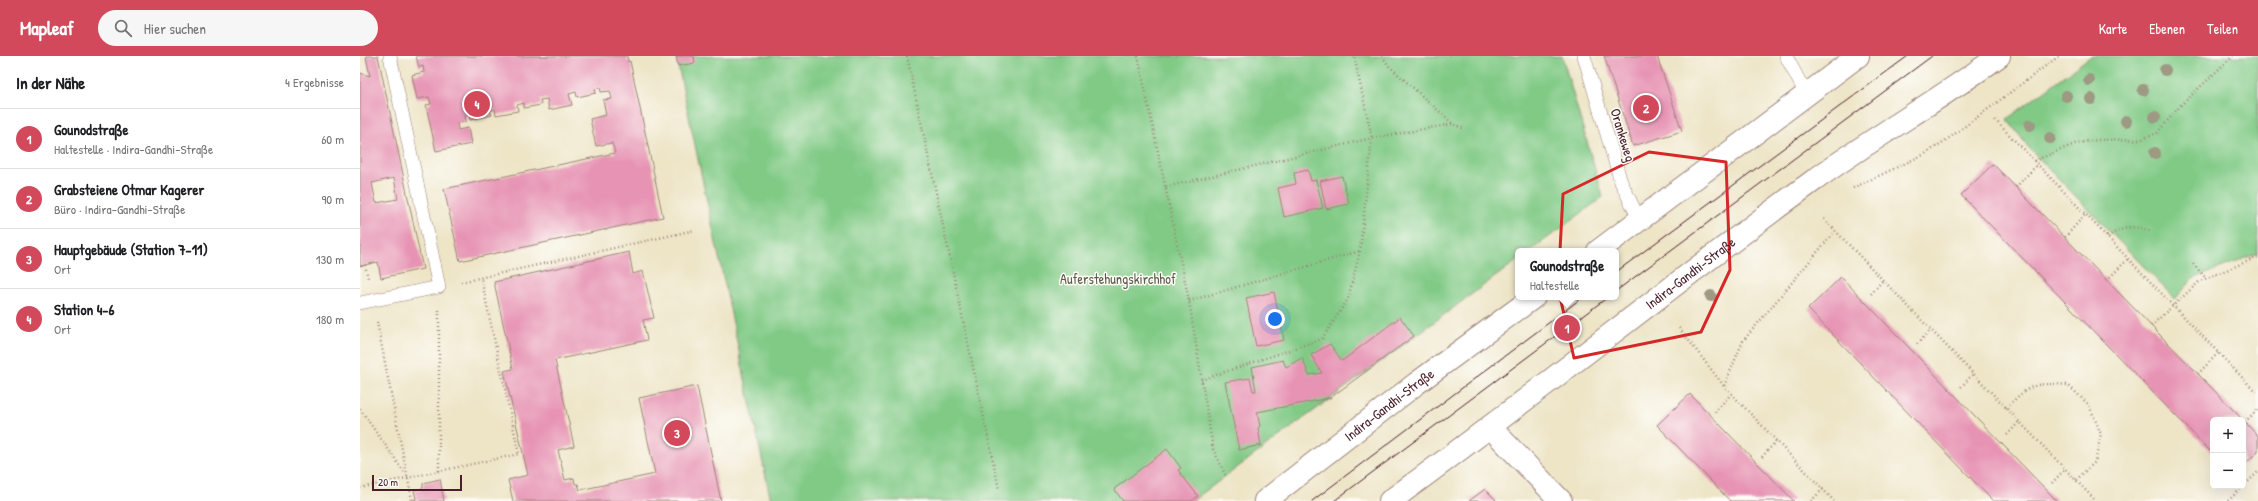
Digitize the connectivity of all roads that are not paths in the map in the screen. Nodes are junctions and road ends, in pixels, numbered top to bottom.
1 (390, 56) edge
2 (1584, 56) edge
3 (1786, 56) edge
4 (1858, 56) edge
5 (1999, 56) edge
6 (1807, 96) junction
7 (1640, 221) junction
8 (1602, 248) edge
9 (1530, 300) edge
10 (366, 302) edge
11 (1490, 427) junction
12 (1265, 501) edge
13 (1390, 501) edge
14 (1561, 501) edge

1 - 10 lane
2 - 7 lane, Orankeweg
3 - 6 lane
4 - 6 main road
5 - 11 main road, Indira-Gandhi-Straße
6 - 7 main road
7 - 8 main road
9 - 12 main road, Indira-Gandhi-Straße
11 - 13 main road, Indira-Gandhi-Straße
11 - 14 main road

